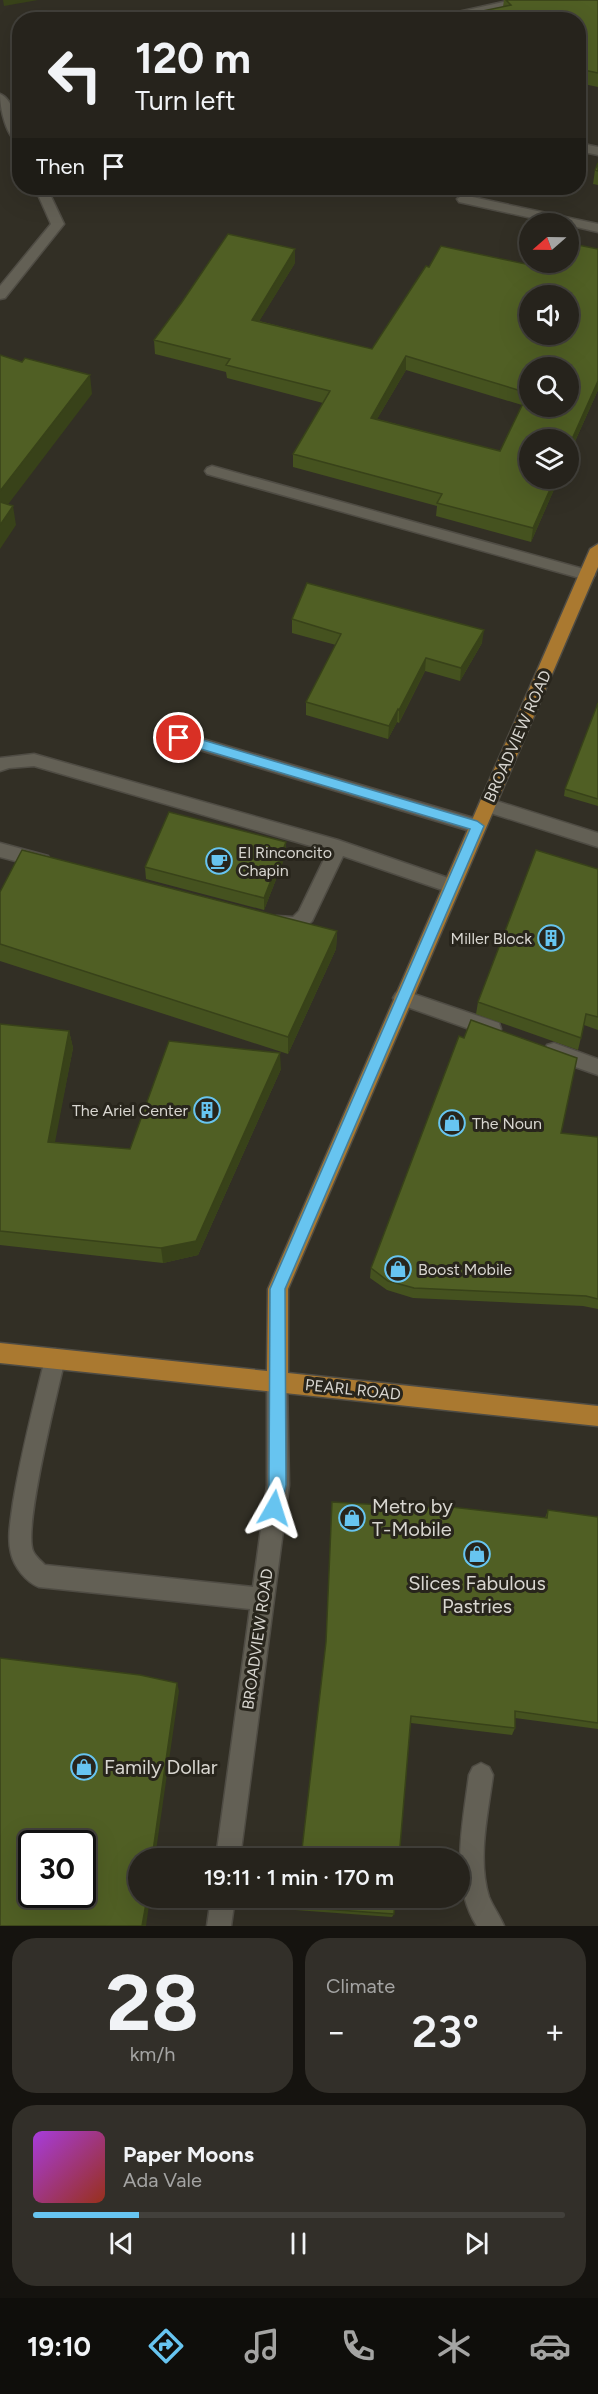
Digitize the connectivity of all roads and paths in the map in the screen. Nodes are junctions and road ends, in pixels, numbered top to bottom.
1 (529, 0) edge
2 (468, 12) edge
3 (4, 100) edge
4 (12, 120) edge
5 (44, 195) edge
6 (463, 199) dead end
7 (598, 228) edge
8 (0, 295) edge
9 (212, 471) dead end
10 (598, 549) edge
11 (587, 575) junction
12 (179, 738) dead end
13 (0, 765) edge
14 (487, 805) junction
15 (477, 826) junction
16 (598, 840) edge
17 (338, 847) junction
18 (0, 850) edge
19 (57, 865) edge
20 (451, 886) junction
21 (263, 919) edge
22 (402, 998) junction
23 (514, 1037) edge
24 (535, 1044) edge
25 (598, 1067) edge
26 (0, 1353) edge
27 (55, 1359) junction
28 (277, 1381) junction
29 (598, 1416) edge
30 (262, 1599) junction
31 (481, 1775) dead end
32 (229, 1848) edge
33 (222, 1908) edge
34 (219, 1926) edge
35 (492, 1926) edge

1 - 2 street
3 - 4 street
5 - 8 street
6 - 7 street
9 - 11 street
10 - 11 main road, BROADVIEW ROAD
11 - 14 main road, BROADVIEW ROAD
12 - 15 street
13 - 17 street
14 - 15 main road, BROADVIEW ROAD
14 - 16 street
15 - 20 main road, BROADVIEW ROAD
17 - 20 street
17 - 21 street
18 - 19 street
20 - 22 main road, BROADVIEW ROAD
22 - 23 street
22 - 28 main road, BROADVIEW ROAD
24 - 25 street
26 - 27 main road, PEARL ROAD
27 - 28 main road, PEARL ROAD
27 - 30 street
28 - 29 main road, PEARL ROAD
28 - 30 street, BROADVIEW ROAD
30 - 32 street, BROADVIEW ROAD
31 - 35 street
33 - 34 street

